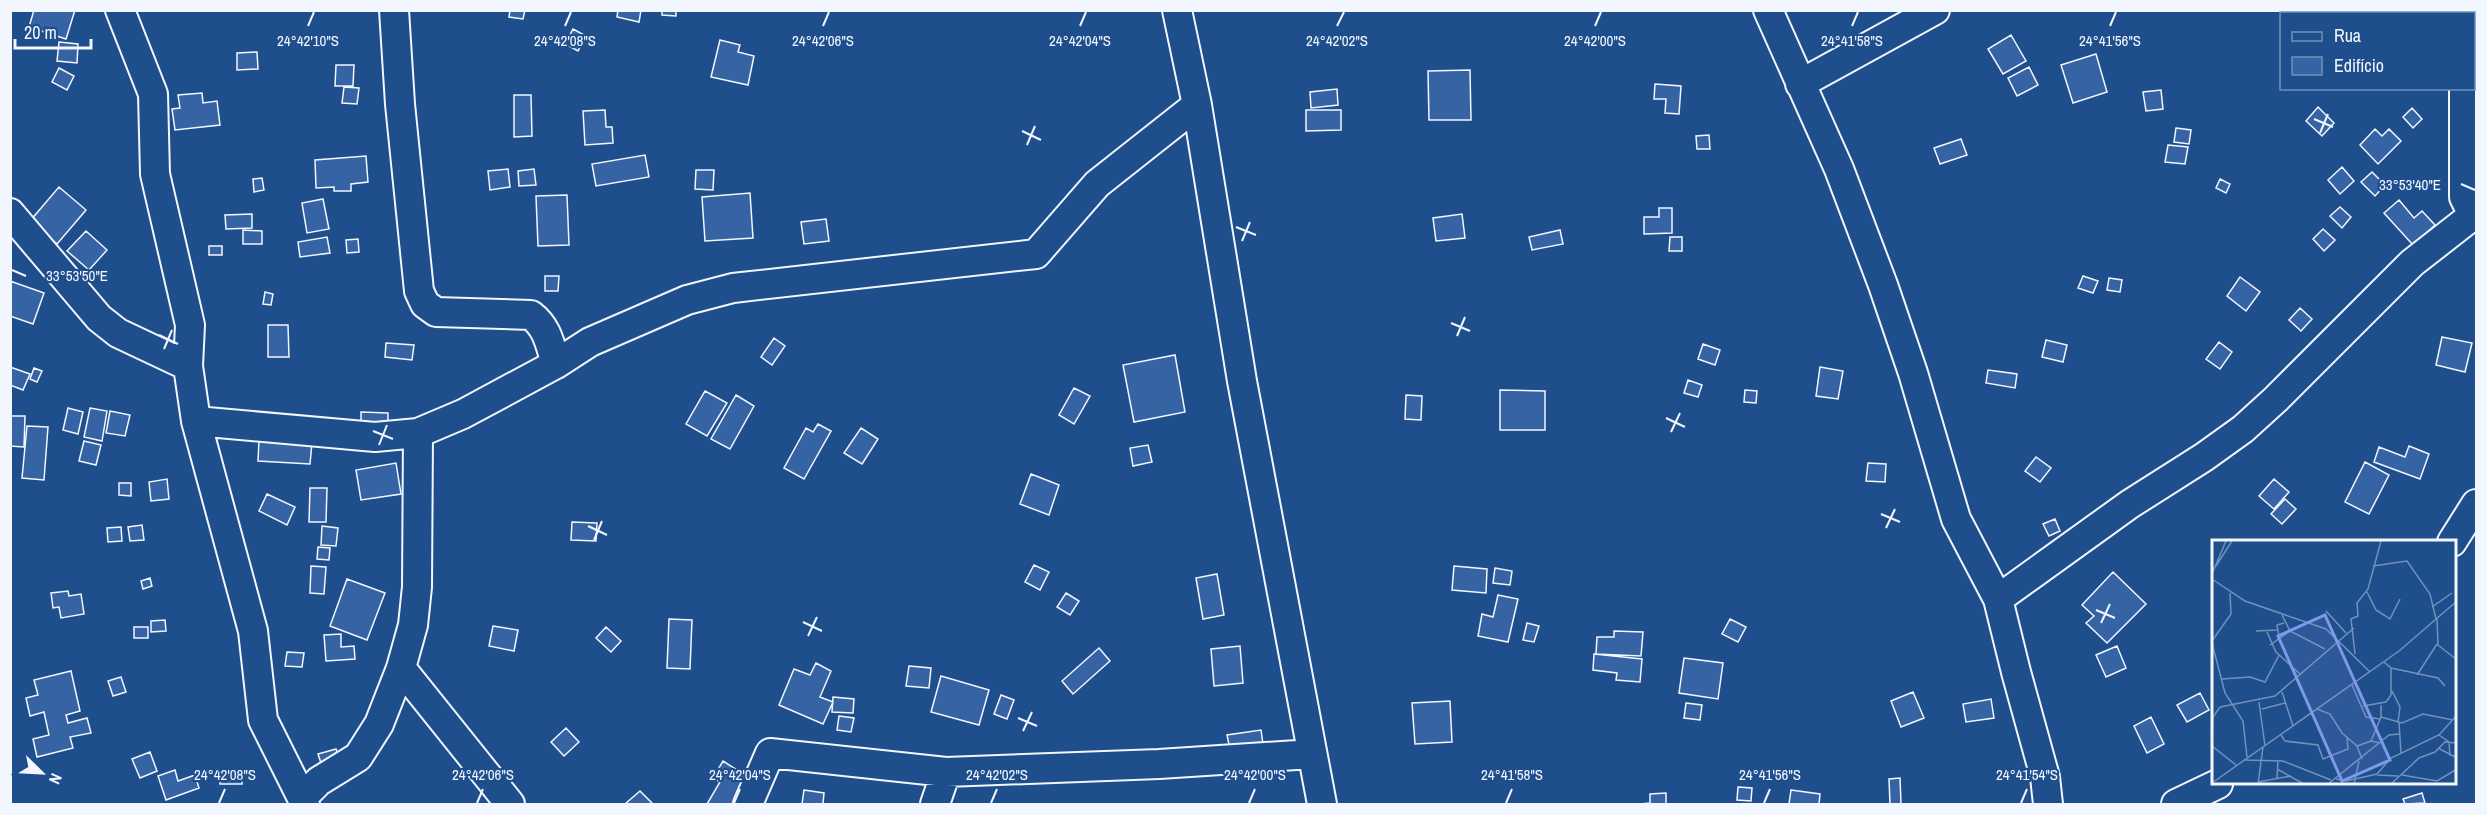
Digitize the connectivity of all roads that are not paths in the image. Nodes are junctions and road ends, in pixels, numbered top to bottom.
1 (120, 10) edge
2 (394, 10) edge
3 (1177, 10) edge
4 (1768, 10) edge
5 (1935, 10) edge
6 (1800, 84) junction
7 (2464, 90) edge
8 (1197, 105) junction
9 (2476, 212) edge
10 (10, 213) edge
11 (546, 331) junction
12 (590, 342) junction
13 (556, 364) junction
14 (188, 366) junction
15 (196, 421) junction
16 (418, 433) junction
17 (2476, 504) edge
18 (2453, 540) edge
19 (1998, 600) junction
20 (401, 668) junction
21 (1312, 754) junction
22 (946, 772) junction
23 (2214, 785) edge
24 (303, 801) edge
25 (510, 804) edge
26 (748, 804) edge
27 (935, 804) edge
28 (1322, 804) edge
29 (2048, 804) edge
30 (2176, 804) edge

1 - 14 street
2 - 11 street
3 - 8 street
4 - 6 street
5 - 6 street
6 - 19 street
7 - 9 street
8 - 12 street
8 - 21 street
9 - 19 street
10 - 14 street
11 - 12 street
11 - 13 street
12 - 13 street
13 - 16 street
14 - 15 street
15 - 16 street
15 - 24 street
16 - 20 street
17 - 18 street
19 - 29 street
20 - 24 street
20 - 25 street
21 - 22 street
21 - 28 street
22 - 26 street
22 - 27 street
23 - 30 street

